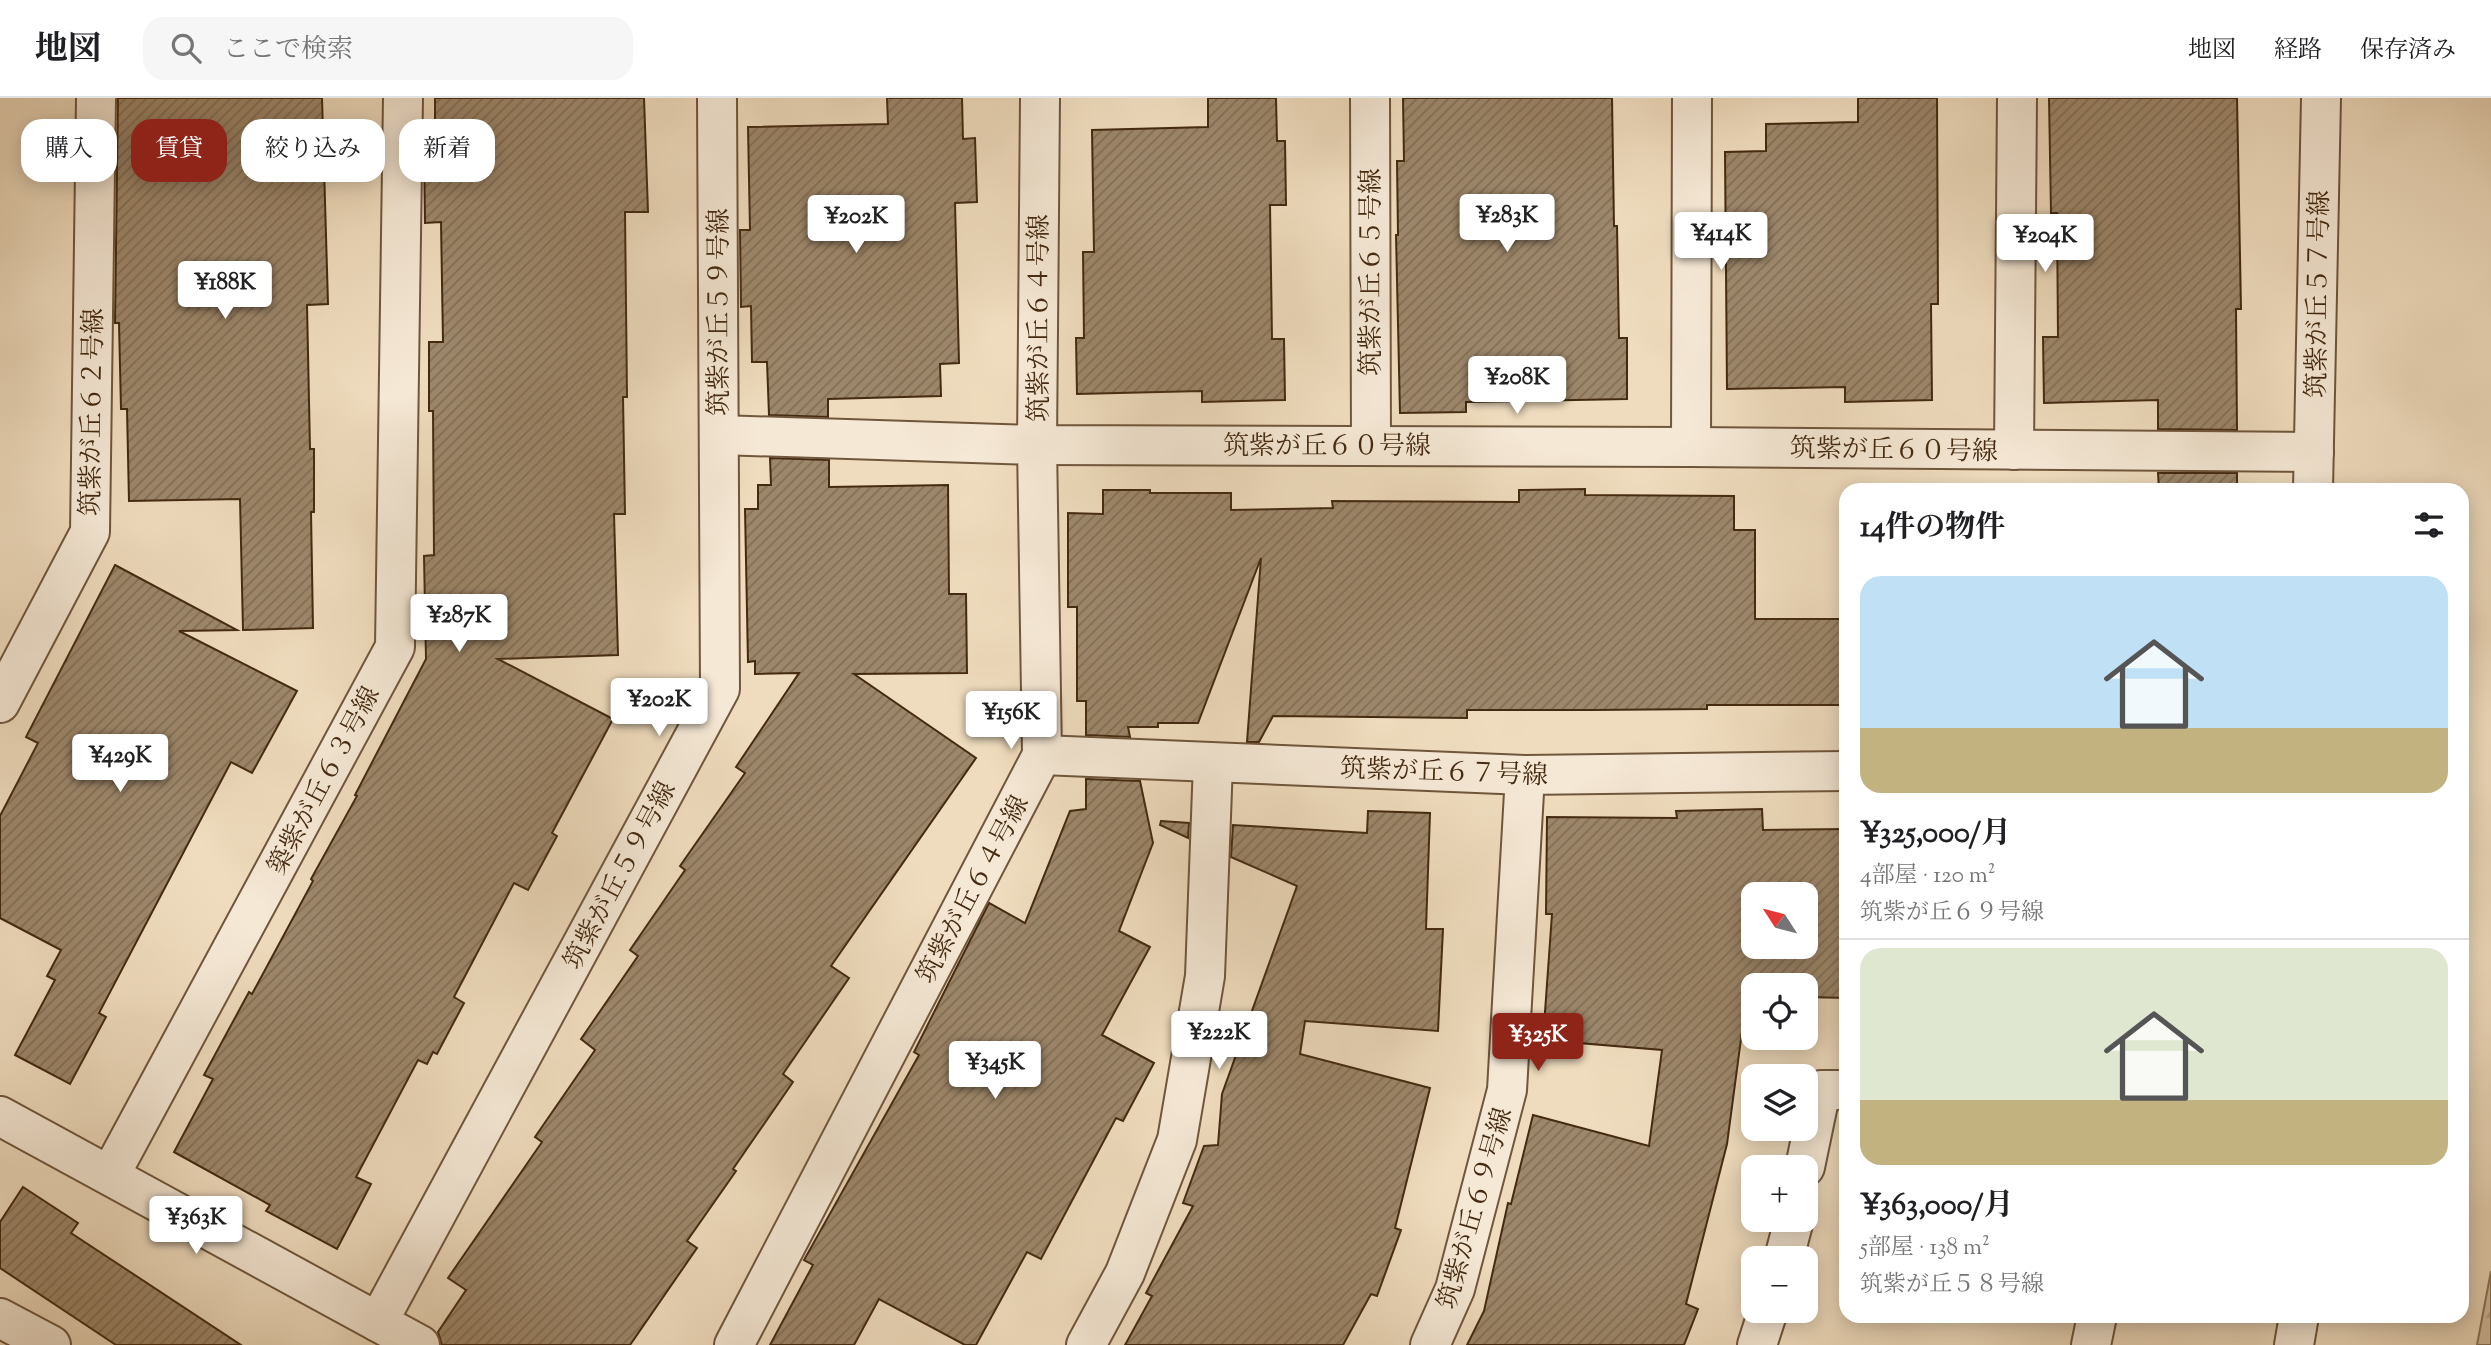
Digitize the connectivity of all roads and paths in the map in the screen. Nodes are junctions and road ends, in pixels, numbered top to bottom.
1 (96, 98) edge
2 (402, 98) edge
3 (718, 98) edge
4 (1040, 98) edge
5 (1370, 98) edge
6 (1692, 98) edge
7 (2018, 98) edge
8 (2321, 98) edge
9 (719, 435) junction
10 (1037, 445) junction
11 (1371, 445) junction
12 (1691, 447) junction
13 (2014, 450) junction
14 (2314, 452) junction
15 (2313, 483) edge
16 (0, 703) edge
17 (1042, 755) junction
18 (1213, 763) junction
19 (1839, 771) edge
20 (1525, 775) junction
21 (1839, 1090) edge
22 (0, 1116) edge
23 (1807, 1155) edge
24 (110, 1175) junction
25 (0, 1318) edge
26 (378, 1322) junction
27 (1764, 1323) edge
28 (2096, 1323) edge
29 (2298, 1323) edge
30 (51, 1345) edge
31 (420, 1345) edge
32 (734, 1345) edge
33 (1086, 1345) edge
34 (1430, 1345) edge
35 (1757, 1345) edge
36 (2091, 1345) edge
37 (2294, 1345) edge

1 - 16 street, 筑紫が丘６２号線
2 - 24 street, 築紫が丘６３号線
3 - 9 street, 筑紫が丘５９号線
4 - 10 street, 筑紫が丘６４号線
5 - 11 street, 筑紫が丘６５号線
6 - 12 street
7 - 13 street
8 - 14 street, 筑紫が丘５７号線
9 - 10 street, 筑紫が丘６０号線
9 - 26 street, 筑紫が丘５９号線
10 - 11 street, 筑紫が丘６０号線
10 - 17 street, 筑紫が丘６４号線
11 - 12 street, 筑紫が丘６０号線
12 - 13 street, 筑紫が丘６０号線
13 - 14 street, 筑紫が丘６０号線
14 - 15 street, 筑紫が丘５７号線
17 - 18 street, 筑紫が丘６７号線
17 - 32 street, 筑紫が丘６４号線
18 - 20 street, 筑紫が丘６７号線
18 - 33 street
19 - 20 street, 筑紫が丘６７号線
20 - 34 street, 筑紫が丘６９号線
21 - 23 street
22 - 24 street
24 - 26 street
25 - 30 street
26 - 31 street
27 - 35 street
28 - 36 street
29 - 37 street

